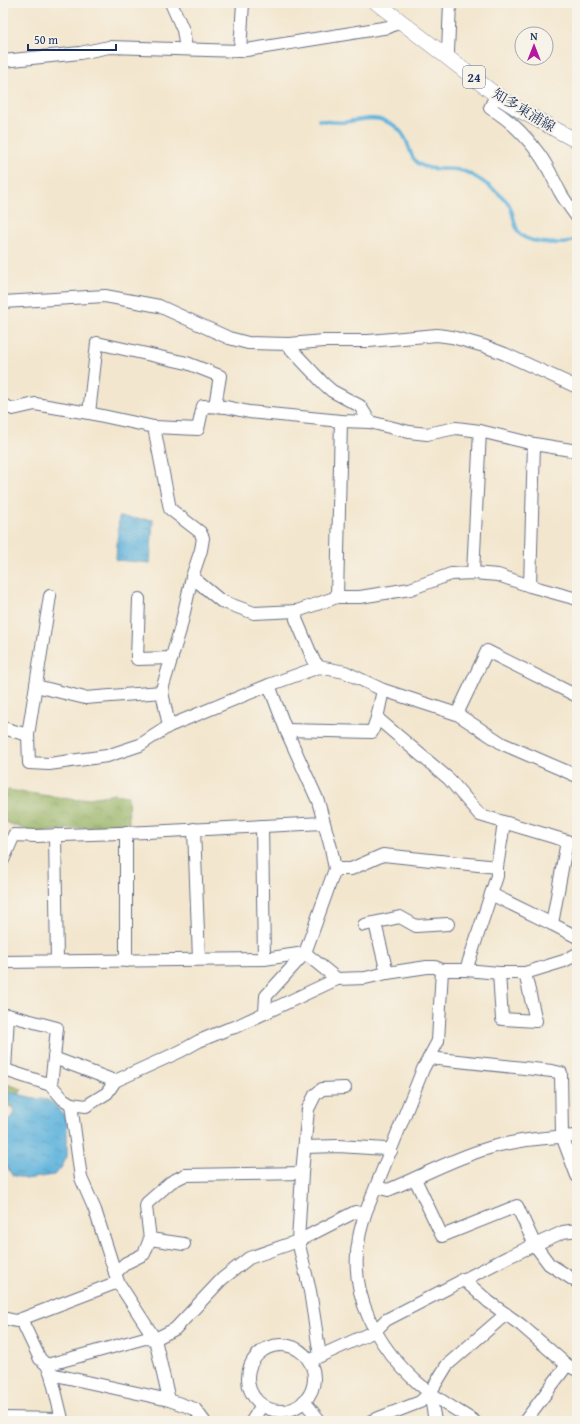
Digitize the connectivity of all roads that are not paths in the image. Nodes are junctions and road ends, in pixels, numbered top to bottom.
1 (171, 3) edge
2 (243, 3) edge
3 (378, 3) edge
4 (450, 3) edge
5 (401, 22) junction
6 (186, 49) junction
7 (240, 51) junction
8 (445, 56) junction
9 (3, 61) edge
10 (496, 95) junction
11 (577, 141) edge
12 (577, 217) edge
13 (3, 302) edge
14 (289, 344) junction
15 (577, 387) edge
16 (3, 405) edge
17 (215, 406) junction
18 (89, 413) junction
19 (341, 421) junction
20 (370, 422) junction
21 (154, 427) junction
22 (480, 431) junction
23 (534, 444) junction
24 (577, 451) edge
25 (473, 573) junction
26 (192, 576) junction
27 (530, 586) junction
28 (50, 596) dead end
29 (337, 597) junction
30 (139, 599) dead end
31 (577, 599) edge
32 (297, 611) junction
33 (172, 658) junction
34 (319, 667) junction
35 (269, 685) junction
36 (36, 686) junction
37 (383, 690) junction
38 (162, 692) junction
39 (577, 696) edge
40 (457, 714) junction
41 (377, 718) junction
42 (169, 726) junction
43 (3, 728) edge
44 (286, 730) junction
45 (28, 735) junction
46 (577, 776) edge
47 (323, 823) junction
48 (504, 823) junction
49 (262, 826) junction
50 (194, 829) junction
51 (126, 832) junction
52 (8, 833) edge
53 (55, 835) junction
54 (3, 860) edge
55 (497, 866) junction
56 (335, 869) junction
57 (491, 894) junction
58 (448, 924) dead end
59 (552, 924) junction
60 (577, 937) edge
61 (305, 953) junction
62 (576, 956) edge
63 (199, 959) junction
64 (264, 959) junction
65 (57, 961) junction
66 (126, 961) junction
67 (3, 962) edge
68 (442, 970) junction
69 (466, 970) junction
70 (387, 973) junction
71 (500, 973) junction
72 (525, 973) junction
73 (337, 979) junction
74 (265, 1013) junction
75 (5, 1018) edge
76 (54, 1058) junction
77 (429, 1058) junction
78 (115, 1081) junction
79 (51, 1085) junction
80 (345, 1088) dead end
81 (71, 1104) junction
82 (562, 1136) junction
83 (577, 1136) edge
84 (305, 1147) junction
85 (391, 1151) junction
86 (302, 1172) junction
87 (577, 1176) edge
88 (415, 1179) junction
89 (376, 1187) junction
90 (365, 1214) junction
91 (577, 1230) edge
92 (150, 1238) junction
93 (298, 1241) junction
94 (184, 1244) dead end
95 (535, 1245) junction
96 (116, 1278) junction
97 (463, 1279) junction
98 (577, 1282) edge
99 (506, 1314) junction
100 (3, 1318) edge
101 (21, 1319) junction
102 (375, 1331) junction
103 (155, 1339) junction
104 (320, 1356) junction
105 (309, 1361) junction
106 (572, 1368) edge
107 (49, 1370) junction
108 (430, 1393) junction
109 (170, 1400) junction
110 (304, 1401) junction
111 (262, 1405) junction
112 (3, 1418) edge
113 (204, 1421) edge
114 (252, 1421) edge
115 (320, 1421) edge
116 (371, 1421) edge
117 (435, 1421) edge
118 (474, 1421) edge
119 (525, 1421) edge

1 - 6 street
2 - 7 street
3 - 5 main road, 知多東浦線 / 24
4 - 8 street
5 - 7 street
5 - 8 main road, 知多東浦線 / 24
6 - 7 street
6 - 9 street
8 - 10 main road, 知多東浦線 / 24
10 - 11 main road, 知多東浦線 / 24
10 - 12 street
13 - 14 street
14 - 15 street
14 - 20 street
16 - 18 street
17 - 18 street
17 - 19 street
17 - 21 street
18 - 21 street
19 - 20 street
19 - 29 street
20 - 22 street
21 - 26 street
22 - 23 street
22 - 25 street
23 - 24 street
23 - 27 street
25 - 27 street
25 - 29 street
26 - 32 street
26 - 33 street
27 - 31 street
28 - 36 street
29 - 32 street
30 - 33 street
32 - 34 street
33 - 38 street
34 - 35 street
34 - 37 street
35 - 42 street
35 - 44 street
36 - 38 street
36 - 45 street
37 - 40 street
37 - 41 street
38 - 42 street
39 - 40 street
40 - 46 street
41 - 44 street
41 - 48 street
42 - 45 street
43 - 45 street
44 - 47 street
47 - 49 street
47 - 56 street
48 - 55 street
48 - 59 street
49 - 50 street
49 - 64 street
50 - 51 street
50 - 63 street
51 - 53 street
51 - 66 street
52 - 53 street
52 - 54 street
53 - 65 street
55 - 56 street
55 - 57 street
56 - 61 street
57 - 59 street
57 - 69 street
58 - 70 street
59 - 60 street
61 - 64 street
61 - 73 street
61 - 74 street
62 - 72 street
63 - 64 street
63 - 66 street
65 - 66 street
65 - 67 street
68 - 69 street
68 - 70 street
68 - 77 street
69 - 71 street
70 - 73 street
71 - 72 street
71 - 72 street
73 - 74 street
74 - 78 street
75 - 76 street
75 - 79 street
76 - 78 street
76 - 79 street
77 - 82 street
77 - 85 street
78 - 81 street
79 - 81 street
80 - 84 street
81 - 96 street
82 - 83 street
82 - 87 street
82 - 88 street
84 - 85 street
84 - 86 street
85 - 89 street
86 - 92 street
86 - 93 street
88 - 89 street
88 - 95 street
89 - 90 street
90 - 93 street
90 - 102 street
91 - 95 street
92 - 94 street
92 - 96 street
93 - 103 street
93 - 104 street
95 - 97 street
95 - 98 street
96 - 101 street
96 - 103 street
97 - 99 street
97 - 102 street
99 - 106 street
99 - 108 street
100 - 101 street
101 - 107 street
102 - 104 street
102 - 108 street
103 - 107 street
103 - 109 street
104 - 105 street
105 - 110 street
105 - 111 street
106 - 119 street
107 - 109 street
107 - 112 street
108 - 116 street
108 - 117 street
108 - 118 street
109 - 113 street
110 - 111 street
110 - 115 street
111 - 114 street

